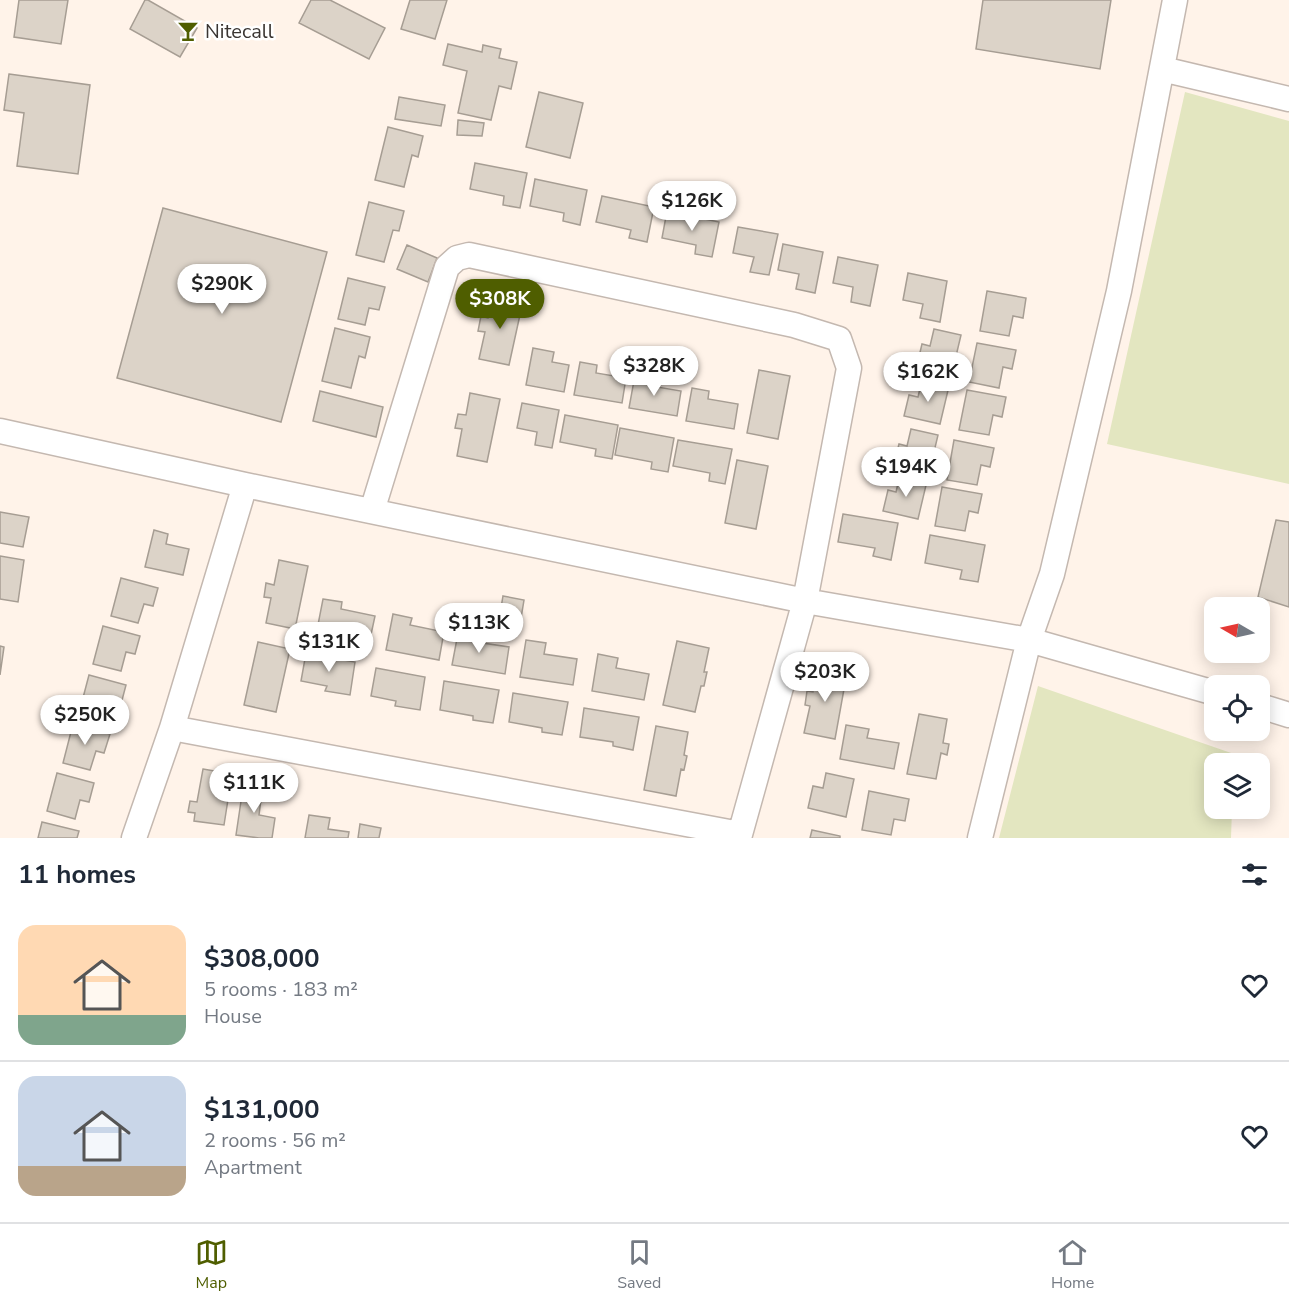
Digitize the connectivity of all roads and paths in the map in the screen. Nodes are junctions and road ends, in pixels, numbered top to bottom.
1 (1175, 0) edge
2 (1162, 69) junction
3 (1289, 99) edge
4 (0, 431) edge
5 (245, 485) junction
6 (372, 511) junction
7 (805, 601) junction
8 (1029, 640) junction
9 (1204, 690) edge
10 (1270, 709) edge
11 (1289, 715) edge
12 (172, 728) junction
13 (739, 836) edge
14 (134, 838) edge
15 (980, 838) edge

1 - 2 street
2 - 3 street
2 - 8 street
4 - 5 street
5 - 6 street
5 - 12 street
6 - 7 street
6 - 7 street
7 - 8 street
7 - 13 street
8 - 9 street
8 - 15 street
10 - 11 street
12 - 13 street
12 - 14 street

